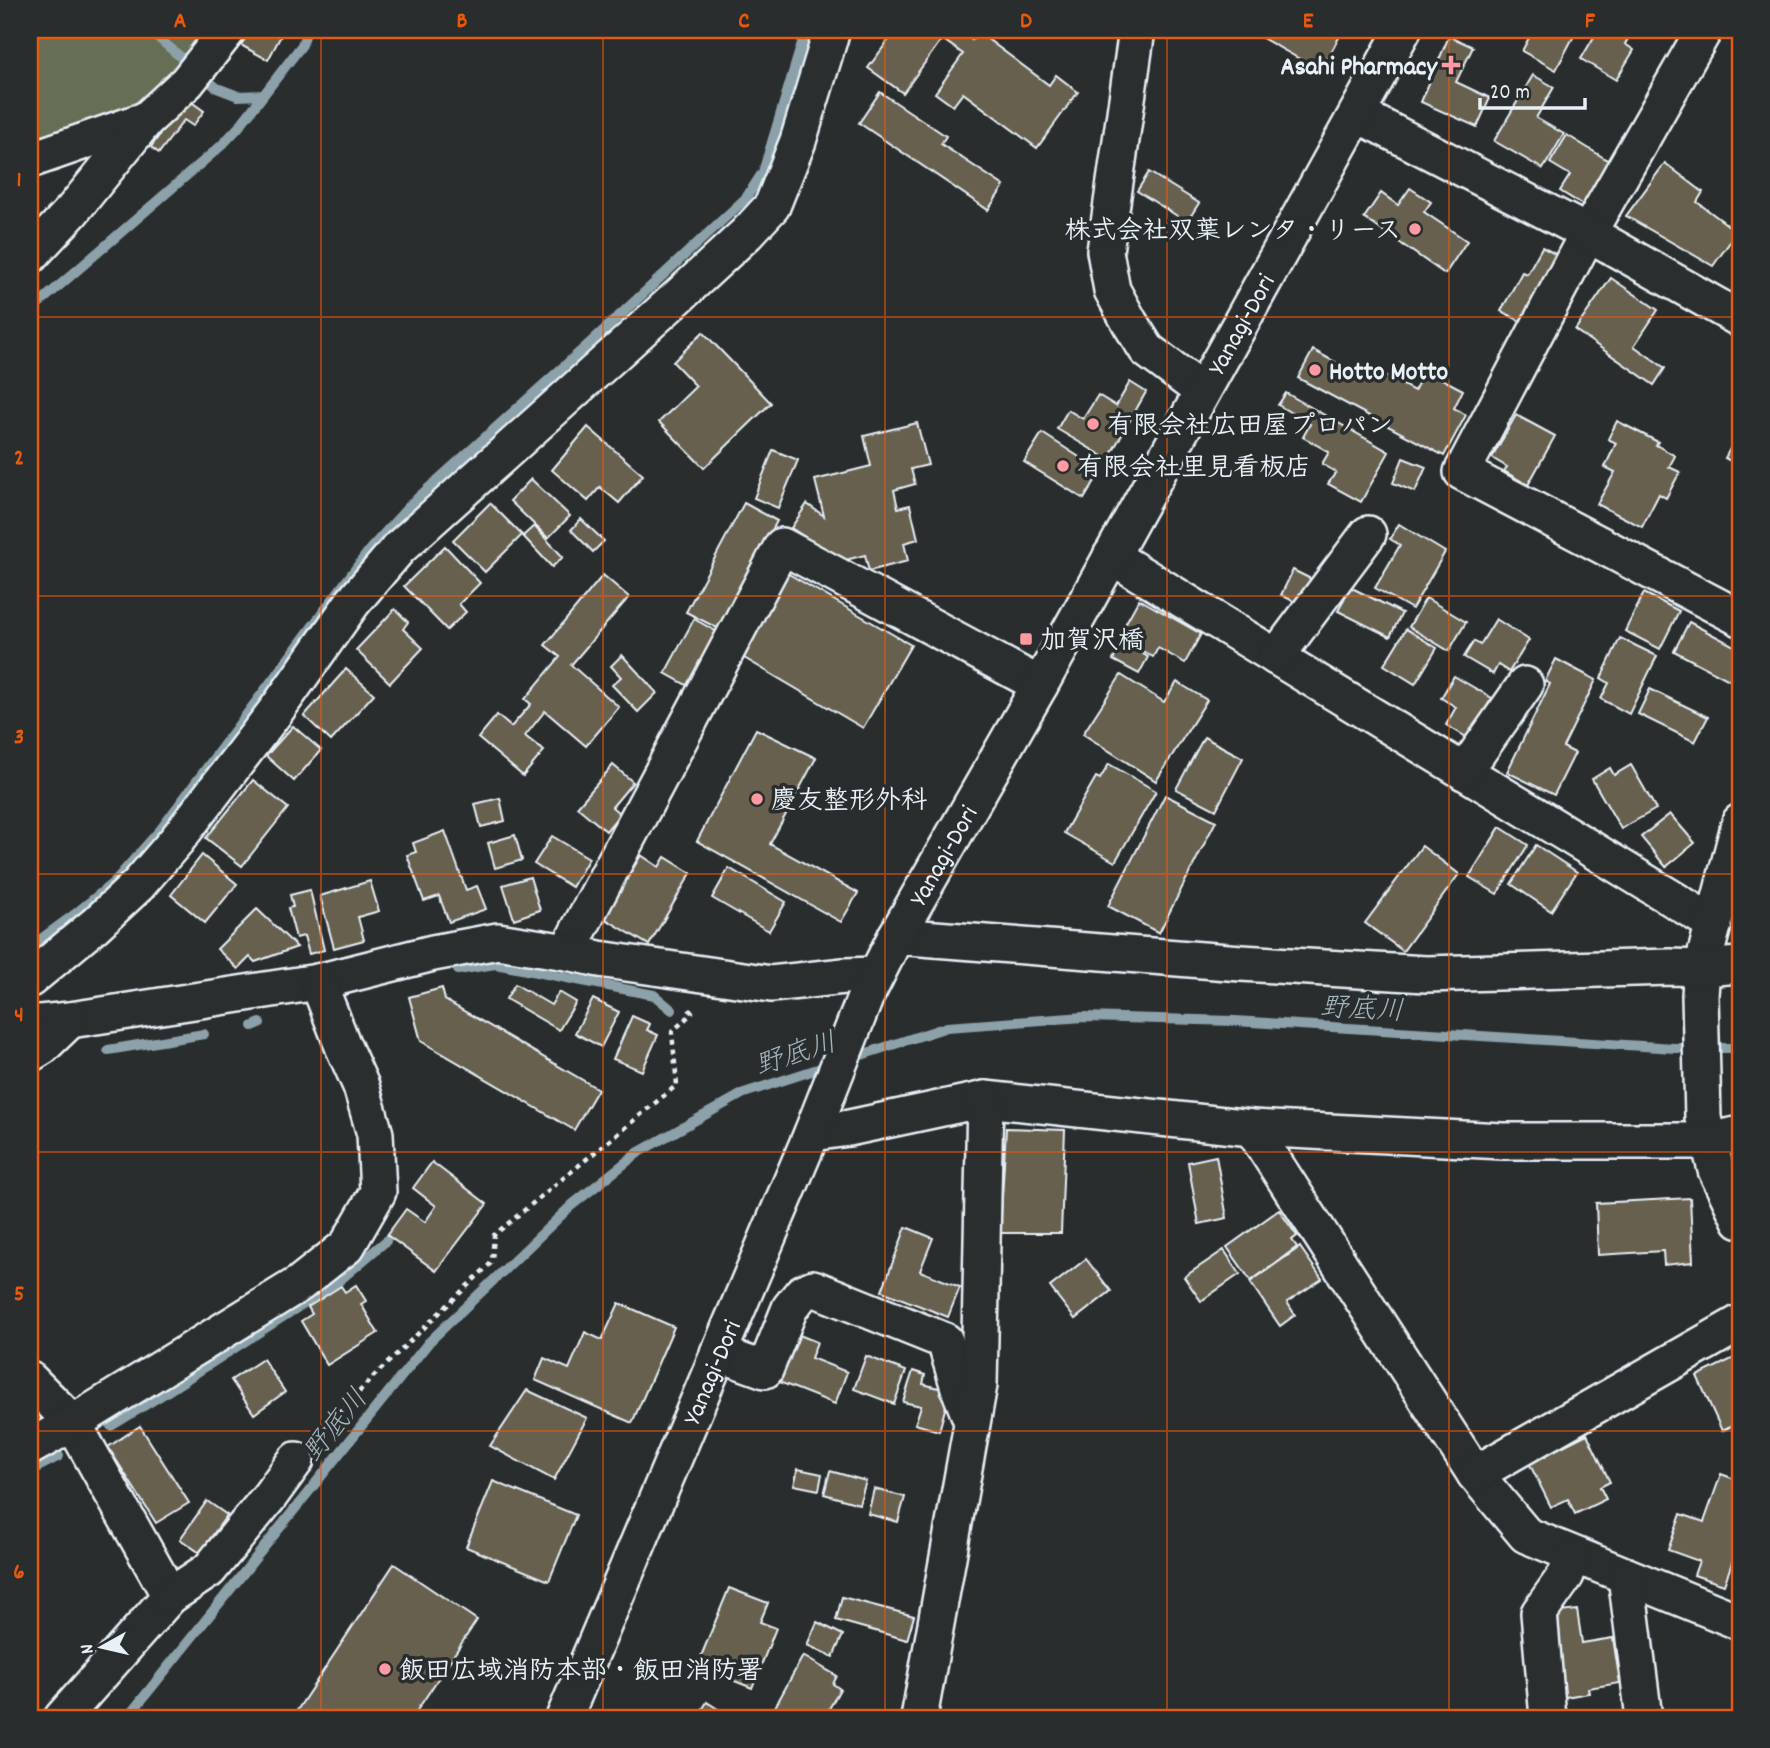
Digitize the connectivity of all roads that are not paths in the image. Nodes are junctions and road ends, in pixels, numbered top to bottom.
1 (228, 30) edge
2 (832, 30) edge
3 (1137, 30) edge
4 (1403, 30) edge
5 (1704, 30) edge
6 (1357, 114) junction
7 (146, 120) junction
8 (30, 160) edge
9 (1588, 233) junction
10 (30, 256) edge
11 (1740, 319) edge
12 (1202, 391) junction
13 (1368, 534) dead end
14 (1111, 556) junction
15 (1740, 618) edge
16 (1276, 657) junction
17 (1040, 685) junction
18 (1525, 685) dead end
19 (1464, 772) junction
20 (1740, 822) edge
21 (1714, 924) junction
22 (896, 936) junction
23 (567, 952) junction
24 (1740, 965) edge
25 (30, 979) edge
26 (1701, 981) junction
27 (318, 982) junction
28 (871, 987) junction
29 (70, 1020) junction
30 (30, 1024) edge
31 (30, 1054) edge
32 (985, 1099) junction
33 (818, 1119) junction
34 (1252, 1128) junction
35 (1717, 1131) edge
36 (1740, 1220) edge
37 (1740, 1323) edge
38 (718, 1353) junction
39 (30, 1380) edge
40 (972, 1422) junction
41 (73, 1423) junction
42 (30, 1447) edge
43 (296, 1460) road end
44 (1475, 1474) junction
45 (1573, 1555) junction
46 (1626, 1576) junction
47 (170, 1596) junction
48 (1740, 1622) edge
49 (62, 1718) edge
50 (564, 1718) edge
51 (919, 1718) edge
52 (1548, 1718) edge
53 (1644, 1718) edge

1 - 7 street
2 - 25 street
3 - 12 street
4 - 6 street, Yanagi-Dori
5 - 9 street
6 - 9 street
6 - 12 street, Yanagi-Dori
7 - 8 street
7 - 10 street
9 - 11 street
9 - 15 street
12 - 14 street, Yanagi-Dori
13 - 16 street
14 - 16 street
14 - 17 street, Yanagi-Dori
16 - 19 street
17 - 22 street, Yanagi-Dori
17 - 23 street
18 - 19 street
19 - 21 street
20 - 21 street
21 - 26 street
22 - 26 street
22 - 28 street, Yanagi-Dori
23 - 27 street
23 - 28 street
24 - 26 street
26 - 35 street
27 - 29 street
27 - 41 street
28 - 33 street, Yanagi-Dori
29 - 30 street
29 - 31 street
32 - 33 street
32 - 34 street
32 - 40 street
33 - 38 street, Yanagi-Dori
34 - 35 street
34 - 44 street
35 - 36 street
37 - 44 street
38 - 40 street
38 - 50 street, Yanagi-Dori
39 - 41 street
40 - 51 street
41 - 42 street
41 - 47 street
43 - 47 street
44 - 45 street
45 - 46 street
45 - 52 street
46 - 48 street
46 - 53 street
47 - 49 street

